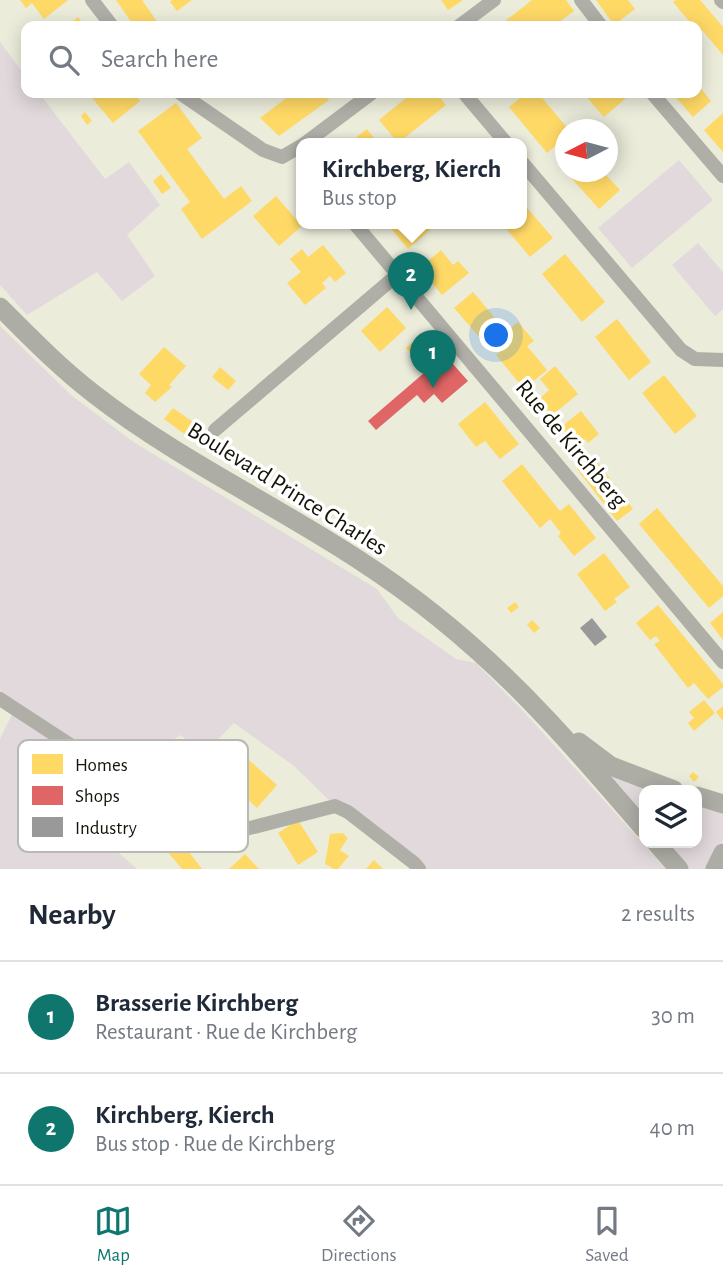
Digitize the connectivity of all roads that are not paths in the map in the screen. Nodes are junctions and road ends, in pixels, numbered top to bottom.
1 (92, 0) edge
2 (494, 0) edge
3 (581, 0) edge
4 (108, 21) edge
5 (466, 21) edge
6 (597, 21) edge
7 (187, 98) edge
8 (366, 98) edge
9 (468, 98) edge
10 (657, 98) edge
11 (315, 138) edge
12 (501, 138) edge
13 (296, 152) edge
14 (527, 168) edge
15 (723, 176) edge
16 (359, 229) edge
17 (397, 275) junction
18 (0, 307) edge
19 (723, 360) edge
20 (215, 430) dead end
21 (723, 662) edge
22 (0, 699) edge
23 (545, 717) junction
24 (63, 740) edge
25 (661, 785) edge
26 (702, 798) edge
27 (723, 804) edge
28 (639, 823) edge
29 (248, 828) edge
30 (660, 848) edge
31 (723, 853) edge
32 (419, 869) edge
33 (679, 869) edge
34 (715, 869) edge

1 - 4 street
2 - 5 street
3 - 6 street
7 - 13 street
8 - 11 street
9 - 12 street
10 - 15 street
14 - 19 street
16 - 17 street, Rue de Kirchberg
17 - 20 street
17 - 21 street, Rue de Kirchberg
18 - 23 main road, Boulevard Prince Charles
22 - 24 street
23 - 25 main road, Boulevard Prince Charles
23 - 28 main road, Boulevard Prince Charles
26 - 27 main road
29 - 32 street
30 - 33 main road
31 - 34 main road

